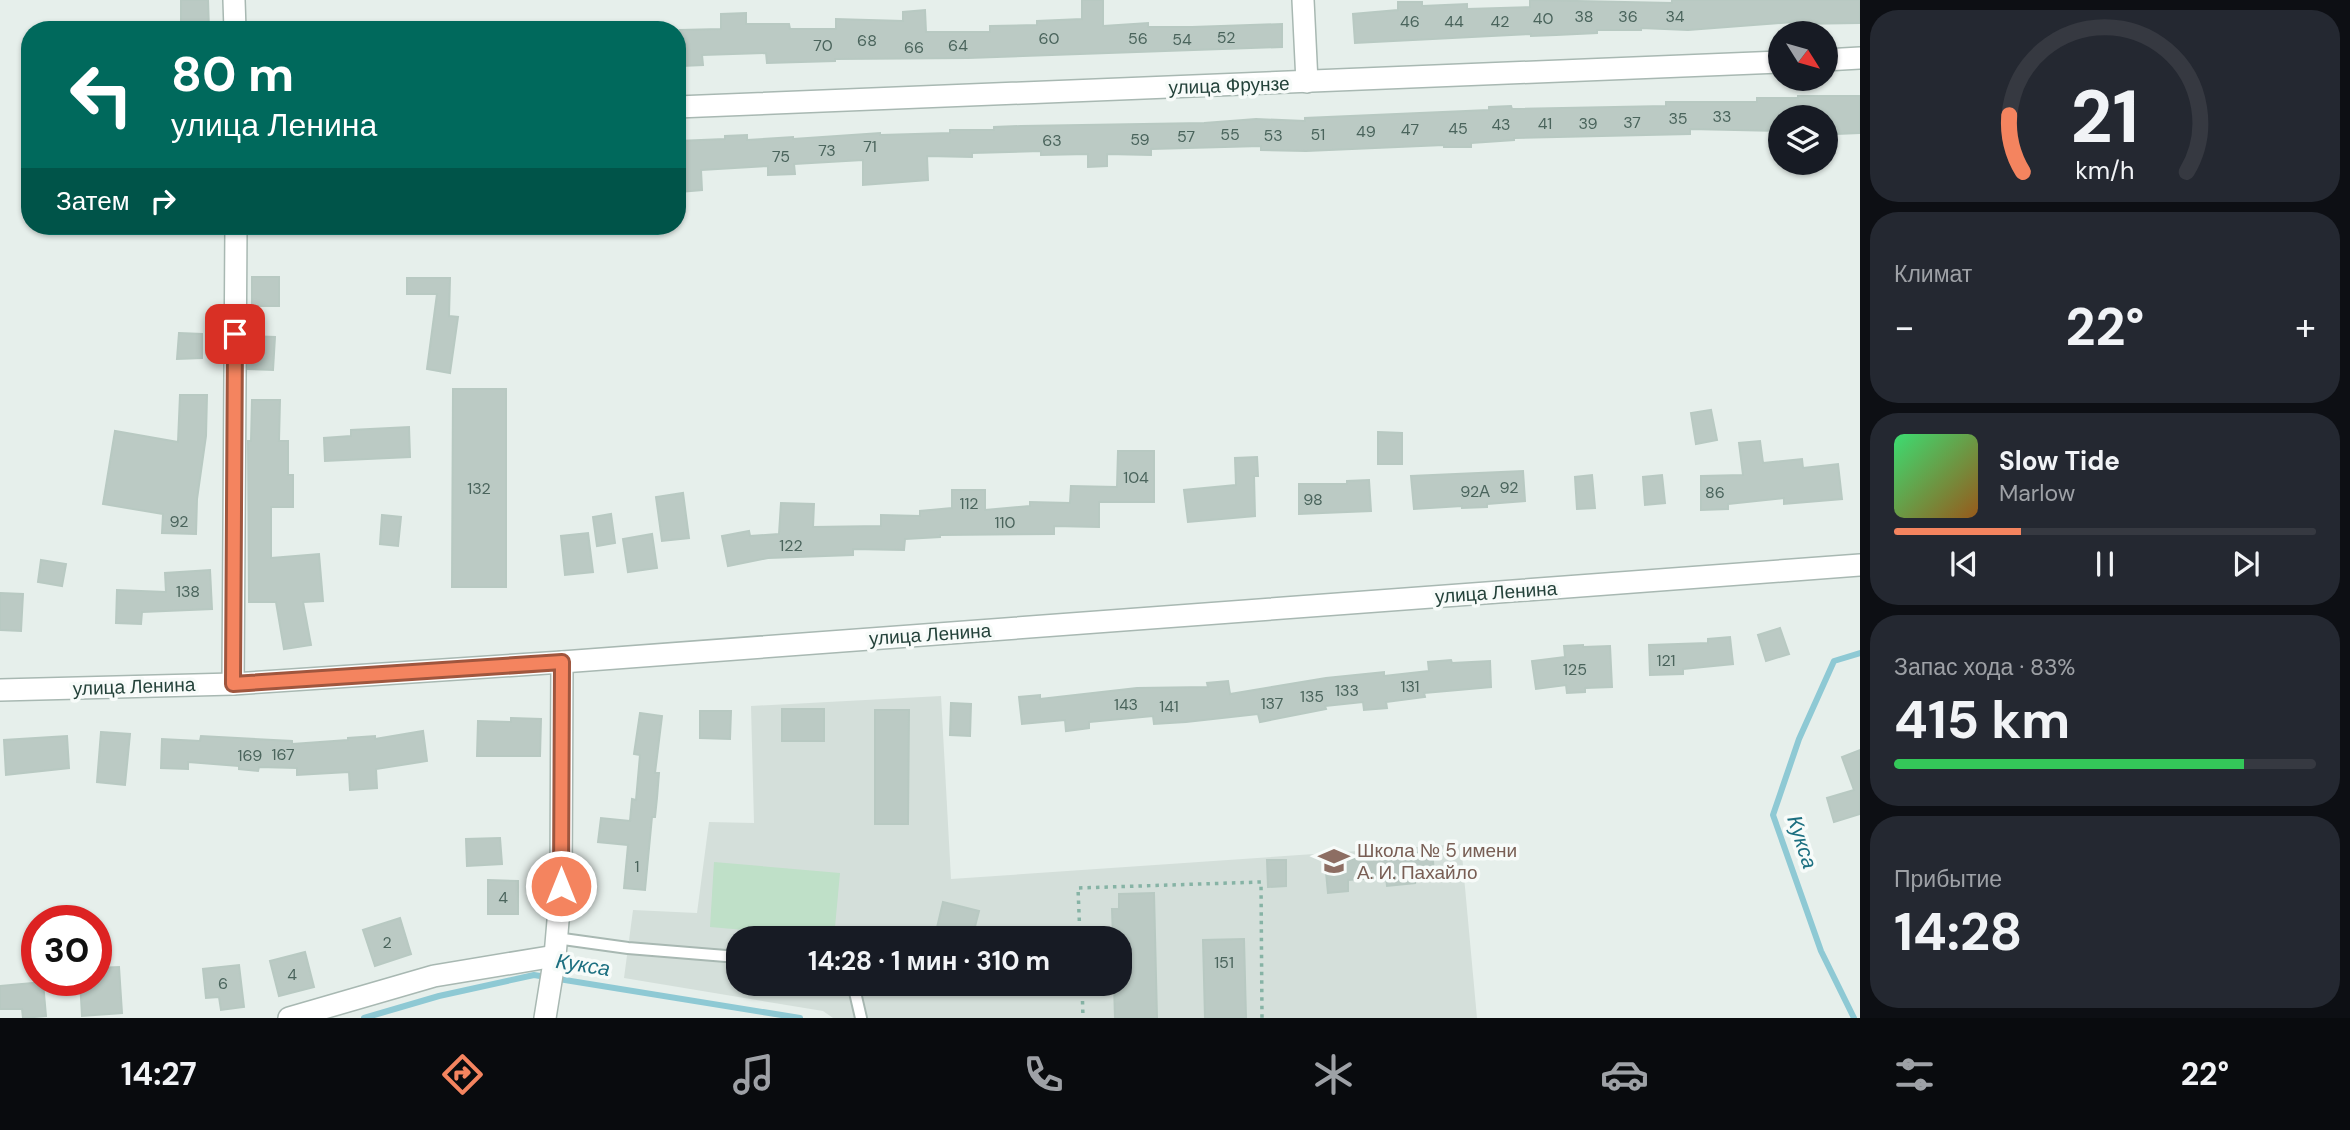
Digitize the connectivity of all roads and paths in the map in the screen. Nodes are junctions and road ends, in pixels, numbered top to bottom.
1 (234, 0) edge
2 (1303, 0) edge
3 (235, 21) edge
4 (1860, 58) edge
5 (1838, 59) edge
6 (1768, 63) edge
7 (1307, 82) junction
8 (686, 107) edge
9 (236, 235) edge
10 (1860, 565) edge
11 (562, 662) junction
12 (233, 684) junction
13 (0, 690) edge
14 (1080, 926) edge
15 (555, 954) junction
16 (726, 956) edge
17 (856, 996) edge
18 (1082, 996) edge
19 (289, 1018) edge
20 (545, 1018) edge
21 (861, 1018) edge
22 (1083, 1018) edge
23 (1262, 1018) edge

1 - 3 street
2 - 7 street
4 - 5 street
6 - 7 street, улица Фрунзе
7 - 8 street, улица Фрунзе
9 - 12 street
10 - 11 street, улица Ленина
11 - 12 street, улица Ленина
11 - 15 street
12 - 13 street, улица Ленина
14 - 23 path
15 - 16 lane
15 - 19 street
15 - 20 street
17 - 21 lane
18 - 22 path

